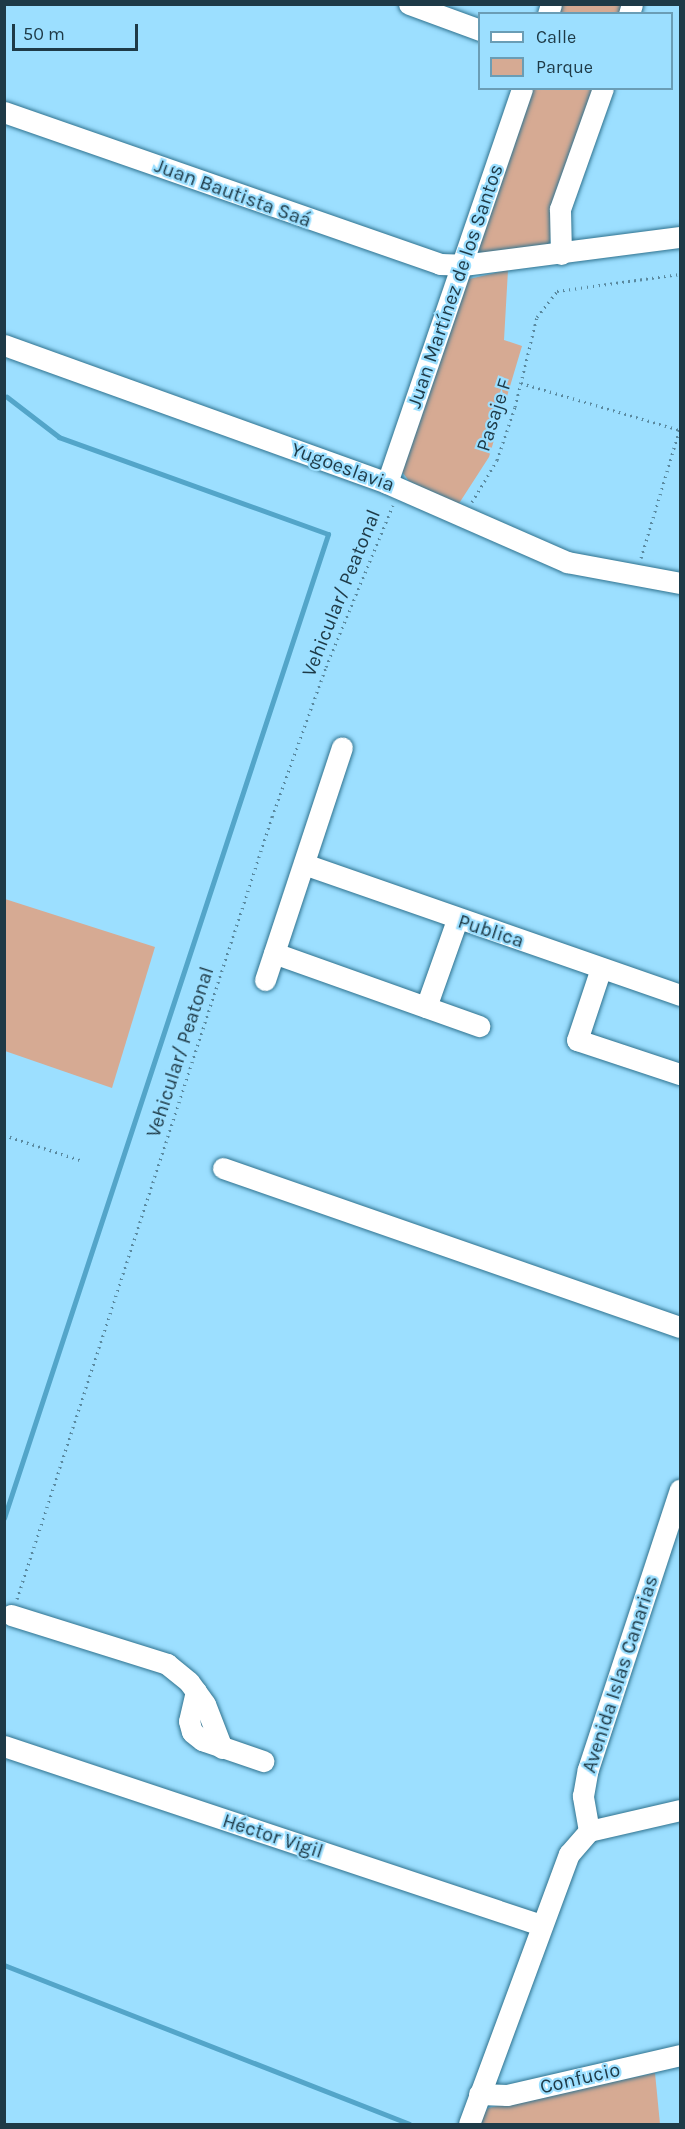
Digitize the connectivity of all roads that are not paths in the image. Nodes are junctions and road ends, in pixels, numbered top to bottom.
1 (409, 4) edge
2 (478, 29) edge
3 (521, 90) edge
4 (602, 90) edge
5 (4, 112) edge
6 (681, 237) edge
7 (561, 254) junction
8 (463, 265) junction
9 (4, 345) edge
10 (393, 486) junction
11 (681, 583) edge
12 (342, 747) dead end
13 (304, 864) junction
14 (457, 920) junction
15 (274, 953) junction
16 (601, 968) junction
17 (265, 980) dead end
18 (681, 995) edge
19 (426, 1007) junction
20 (479, 1026) dead end
21 (680, 1074) edge
22 (223, 1168) dead end
23 (681, 1327) edge
24 (681, 1490) edge
25 (11, 1615) road end
26 (4, 1746) edge
27 (263, 1761) dead end
28 (681, 1810) edge
29 (589, 1831) junction
30 (541, 1925) junction
31 (681, 2055) edge
32 (479, 2094) junction
33 (469, 2124) edge

1 - 2 street
3 - 8 street, Juan Martínez de los Santos
4 - 7 street
5 - 8 street, Juan Bautista Saá
6 - 7 street, Juan Bautista Saá
7 - 8 street, Juan Bautista Saá
8 - 10 street, Juan Martínez de los Santos
9 - 10 street, Yugoeslavia
10 - 11 street, Yugoeslavia
12 - 13 street
13 - 14 street, Publica
13 - 15 street
14 - 16 street, Publica
14 - 19 street
15 - 17 street
15 - 19 street
16 - 18 street, Publica
16 - 21 street
19 - 20 street
22 - 23 street
24 - 29 street, Avenida Islas Canarias
25 - 27 street
26 - 30 street, Héctor Vigil
28 - 29 street
29 - 30 street
30 - 32 street
31 - 32 street, Confucio
32 - 33 street

